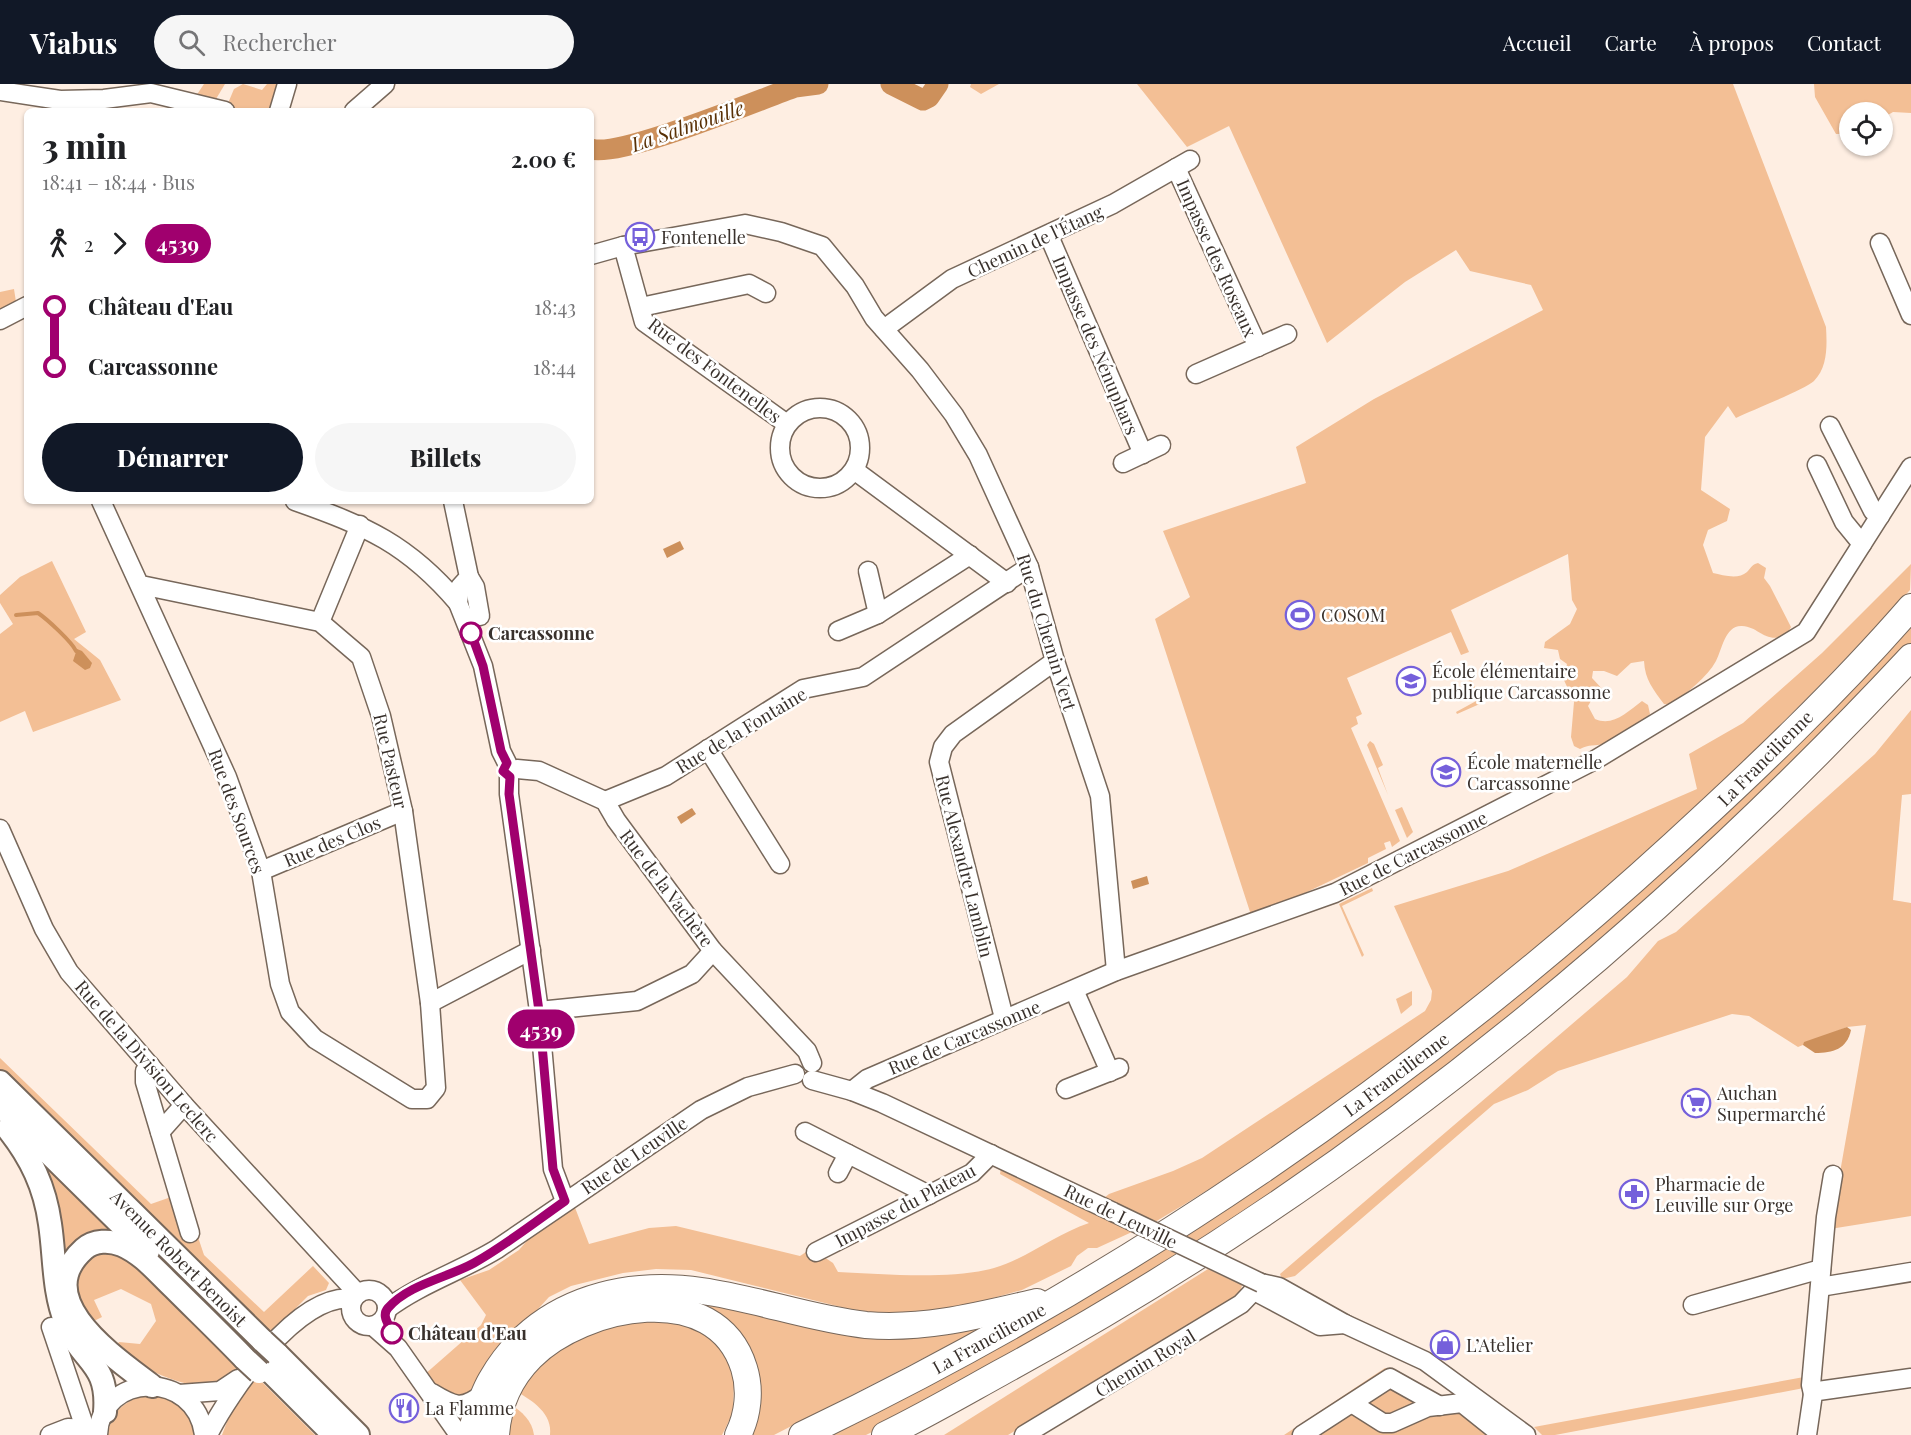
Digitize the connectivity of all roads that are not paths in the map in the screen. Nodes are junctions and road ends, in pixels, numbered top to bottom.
1 (287, 84) edge
2 (385, 84) edge
3 (155, 88) edge
4 (0, 91) edge
5 (216, 108) edge
6 (280, 108) edge
7 (357, 108) edge
8 (1183, 164) joint
9 (1049, 236) junction
10 (1880, 243) dead end
11 (623, 246) junction
12 (594, 254) edge
13 (766, 293) dead end
14 (640, 307) junction
15 (24, 308) edge
16 (1911, 315) edge
17 (0, 320) edge
18 (884, 330) junction
19 (1287, 334) dead end
20 (1258, 347) junction
21 (1196, 374) dead end
22 (788, 424) junction
23 (1830, 426) dead end
24 (1161, 445) dead end
25 (1143, 454) junction
26 (1123, 463) dead end
27 (1817, 465) dead end
28 (1911, 467) edge
29 (854, 470) junction
30 (102, 504) edge
31 (303, 504) edge
32 (454, 504) edge
33 (1880, 516) junction
34 (360, 525) junction
35 (1862, 544) junction
36 (970, 555) junction
37 (1029, 567) junction
38 (868, 571) dead end
39 (469, 577) junction
40 (1007, 582) junction
41 (141, 585) junction
42 (458, 603) junction
43 (1911, 606) edge
44 (878, 614) junction
45 (480, 616) dead end
46 (320, 622) junction
47 (838, 631) dead end
48 (1911, 657) edge
49 (1055, 661) junction
50 (708, 749) junction
51 (511, 769) junction
52 (605, 801) junction
53 (403, 811) junction
54 (0, 829) edge
55 (780, 864) dead end
56 (261, 871) junction
57 (531, 950) junction
58 (713, 951) junction
59 (1116, 971) junction
60 (1074, 990) junction
61 (430, 1003) junction
62 (539, 1011) junction
63 (1004, 1018) junction
64 (150, 1065) junction
65 (807, 1069) junction
66 (0, 1082) edge
67 (856, 1088) junction
68 (1066, 1089) dead end
69 (427, 1100) joint
70 (0, 1105) edge
71 (184, 1106) junction
72 (0, 1118) edge
73 (160, 1132) junction
74 (805, 1132) dead end
75 (848, 1154) junction
76 (991, 1154) junction
77 (838, 1173) dead end
78 (1833, 1175) dead end
79 (929, 1195) junction
80 (565, 1201) junction
81 (190, 1233) dead end
82 (816, 1252) dead end
83 (334, 1267) junction
84 (1821, 1269) junction
85 (1911, 1272) edge
86 (1261, 1283) junction
87 (1820, 1287) junction
88 (418, 1288) junction
89 (1062, 1296) junction
90 (361, 1298) junction
91 (325, 1303) junction
92 (1693, 1305) dead end
93 (382, 1317) junction
94 (51, 1327) dead end
95 (1077, 1331) junction
96 (258, 1360) junction
97 (1911, 1378) edge
98 (152, 1386) junction
99 (426, 1388) junction
100 (484, 1393) junction
101 (179, 1394) junction
102 (1813, 1394) junction
103 (1353, 1404) junction
104 (1440, 1406) junction
105 (96, 1426) edge
106 (50, 1435) edge
107 (206, 1435) edge
108 (322, 1435) edge
109 (333, 1435) edge
110 (358, 1435) edge
111 (459, 1435) edge
112 (470, 1435) edge
113 (496, 1435) edge
114 (738, 1435) edge
115 (802, 1435) edge
116 (885, 1435) edge
117 (923, 1435) edge
118 (1026, 1435) edge
119 (1302, 1435) edge
120 (1502, 1435) edge
121 (1526, 1435) edge
122 (1807, 1435) edge

1 - 6 street
2 - 7 street
3 - 4 street
3 - 5 street
8 - 9 street, Chemin de l'Étang
8 - 20 street, Impasse des Roseaux
9 - 18 street, Chemin de l'Étang
9 - 25 street, Impasse des Nénuphars
10 - 16 street
11 - 12 street, Rue du Chemin Vert
11 - 14 street, Rue des Fontenelles
11 - 18 street, Rue du Chemin Vert
13 - 14 street
14 - 22 street, Rue des Fontenelles
15 - 17 street
18 - 37 street, Rue du Chemin Vert
19 - 20 street, Impasse des Roseaux
20 - 21 street, Impasse des Roseaux
22 - 29 street, Rue des Fontenelles
22 - 29 street, Rue des Fontenelles
23 - 33 street
24 - 25 street, Impasse des Nénuphars
25 - 26 street, Impasse des Nénuphars
27 - 35 street
28 - 33 street, Rue de Carcassonne
29 - 36 street
30 - 41 street, Rue des Sources
31 - 34 street
32 - 39 street
33 - 35 street, Rue de Carcassonne
34 - 42 street
34 - 46 street
35 - 59 street, Rue de Carcassonne
36 - 40 street
36 - 44 street
37 - 40 street, Rue de la Fontaine
37 - 49 street, Rue du Chemin Vert
38 - 44 street
39 - 42 street
39 - 45 street
40 - 50 street, Rue de la Fontaine
41 - 46 street, Rue Pasteur
41 - 56 street, Rue des Sources
42 - 51 street
43 - 89 highway, La Francilienne
44 - 47 street
46 - 53 street, Rue Pasteur
48 - 95 highway, La Francilienne
49 - 59 street, Rue du Chemin Vert
49 - 63 street, Rue Alexandre Lamblin
50 - 52 street, Rue de la Fontaine
50 - 55 street
51 - 52 street
51 - 57 street
52 - 58 street, Rue de la Vachère
53 - 56 street, Rue des Clos
53 - 61 street, Rue Pasteur
54 - 64 street, Rue de la Division Leclerc
56 - 69 street, Rue des Sources
57 - 61 street
57 - 62 street
58 - 62 street
58 - 65 street, Rue de la Vachère
59 - 60 street, Rue de Carcassonne
60 - 63 street, Rue de Carcassonne
60 - 68 street
61 - 69 street, Rue Pasteur
62 - 80 street
63 - 67 street, Rue de Carcassonne
64 - 71 street, Rue de la Division Leclerc
64 - 73 street
65 - 67 street, Rue de Leuville
65 - 80 street, Rue de Leuville
66 - 96 main road, Avenue Robert Benoist
67 - 76 street, Rue de Leuville
70 - 96 main road, Avenue Robert Benoist
71 - 73 street
71 - 83 street, Rue de la Division Leclerc
72 - 105 main road
73 - 81 street
74 - 75 street
75 - 77 street
75 - 79 street
76 - 79 street, Impasse du Plateau
76 - 86 street, Rue de Leuville, bridge
78 - 84 street
79 - 82 street, Impasse du Plateau
80 - 88 street, Rue de Leuville
83 - 90 street, Rue de la Division Leclerc
83 - 91 street
84 - 87 street
84 - 92 street
85 - 87 street
86 - 118 street, Chemin Royal
86 - 121 street, Rue de Leuville
87 - 102 street
88 - 90 street, Rue de Leuville
88 - 93 street, Rue de Leuville
89 - 100 highway
89 - 115 highway, La Francilienne
90 - 91 street, Rue de Leuville
90 - 93 street
90 - 93 street, Rue de Leuville
91 - 96 street
93 - 99 street
94 - 105 street
95 - 116 highway, La Francilienne
95 - 117 highway
96 - 98 main road
96 - 101 street
96 - 107 street
96 - 108 main road
96 - 109 main road, Avenue Robert Benoist
96 - 110 main road, Avenue Robert Benoist
97 - 102 street
98 - 101 street
98 - 105 street
99 - 100 street
99 - 111 street
100 - 112 highway
101 - 107 street
102 - 122 street
103 - 104 street
103 - 104 street
103 - 119 street
104 - 120 street
105 - 106 street
113 - 114 highway

